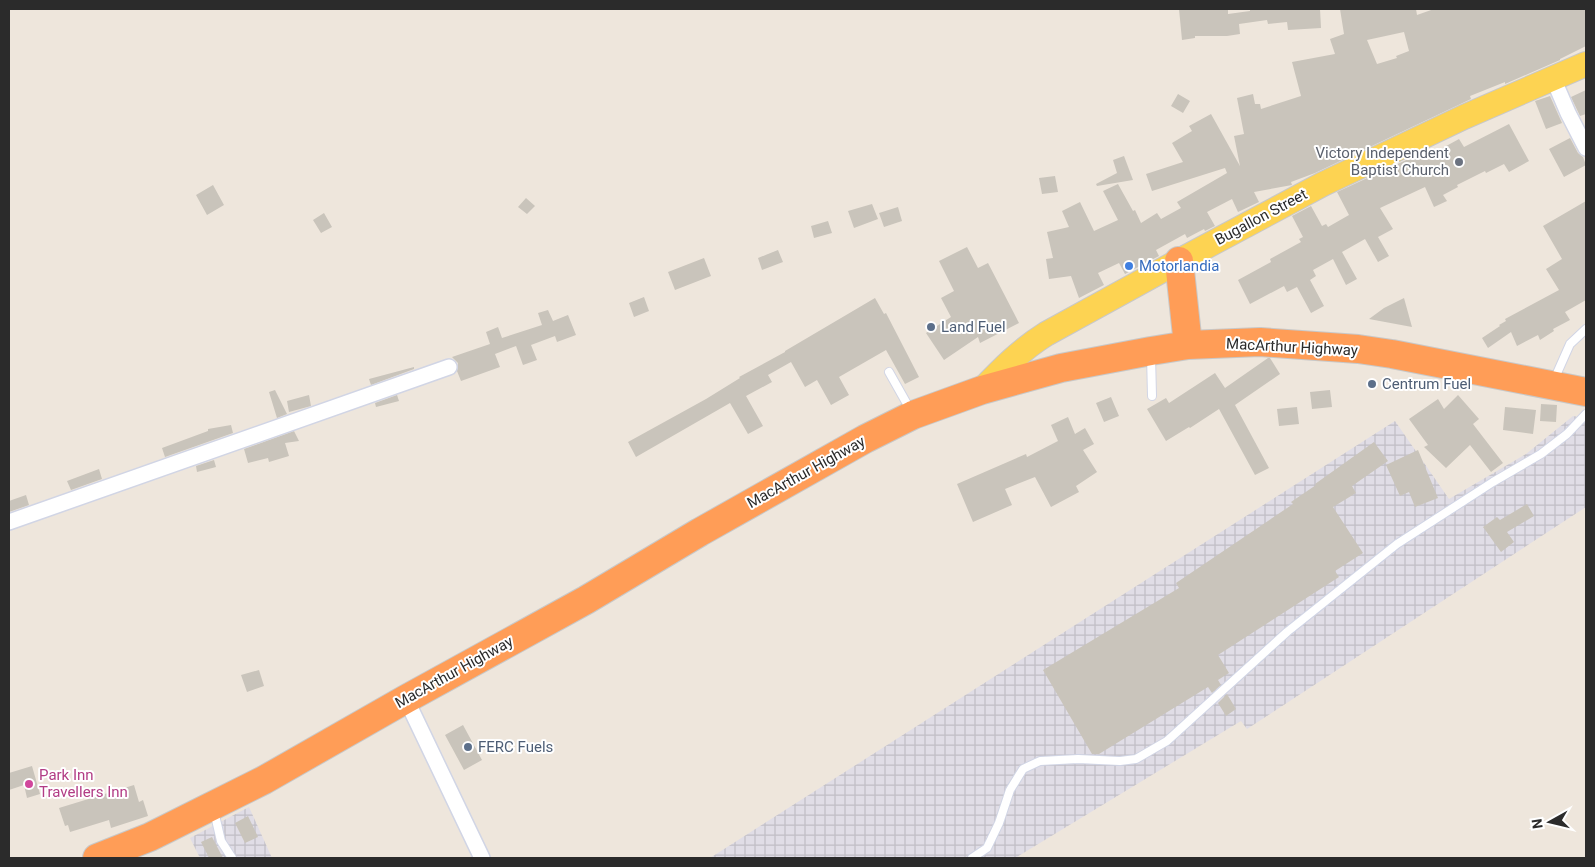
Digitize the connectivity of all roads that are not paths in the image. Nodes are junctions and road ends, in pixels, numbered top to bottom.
1 (1586, 64) edge
2 (1553, 78) junction
3 (1586, 148) edge
4 (1179, 261) junction
5 (1586, 329) edge
6 (1188, 345) junction
7 (1151, 350) junction
8 (449, 367) dead end
9 (889, 372) dead end
10 (1553, 384) junction
11 (982, 390) junction
12 (1586, 392) edge
13 (1152, 396) dead end
14 (1586, 414) edge
15 (913, 415) junction
16 (9, 522) edge
17 (406, 699) junction
18 (213, 806) junction
19 (98, 858) edge
20 (232, 858) edge
21 (482, 858) edge
22 (972, 858) edge

1 - 2 main road, Bugallon Street
2 - 3 street
2 - 4 main road, Bugallon Street
4 - 6 highway
4 - 11 main road, Bugallon Street
5 - 10 lane
6 - 7 highway, MacArthur Highway
6 - 10 highway, MacArthur Highway
7 - 11 highway, MacArthur Highway
7 - 13 lane
8 - 16 street
9 - 15 lane
10 - 12 highway, MacArthur Highway
11 - 15 highway, MacArthur Highway
14 - 22 lane
15 - 17 highway, MacArthur Highway
17 - 18 highway, MacArthur Highway
17 - 21 street
18 - 19 highway, MacArthur Highway
18 - 20 lane

